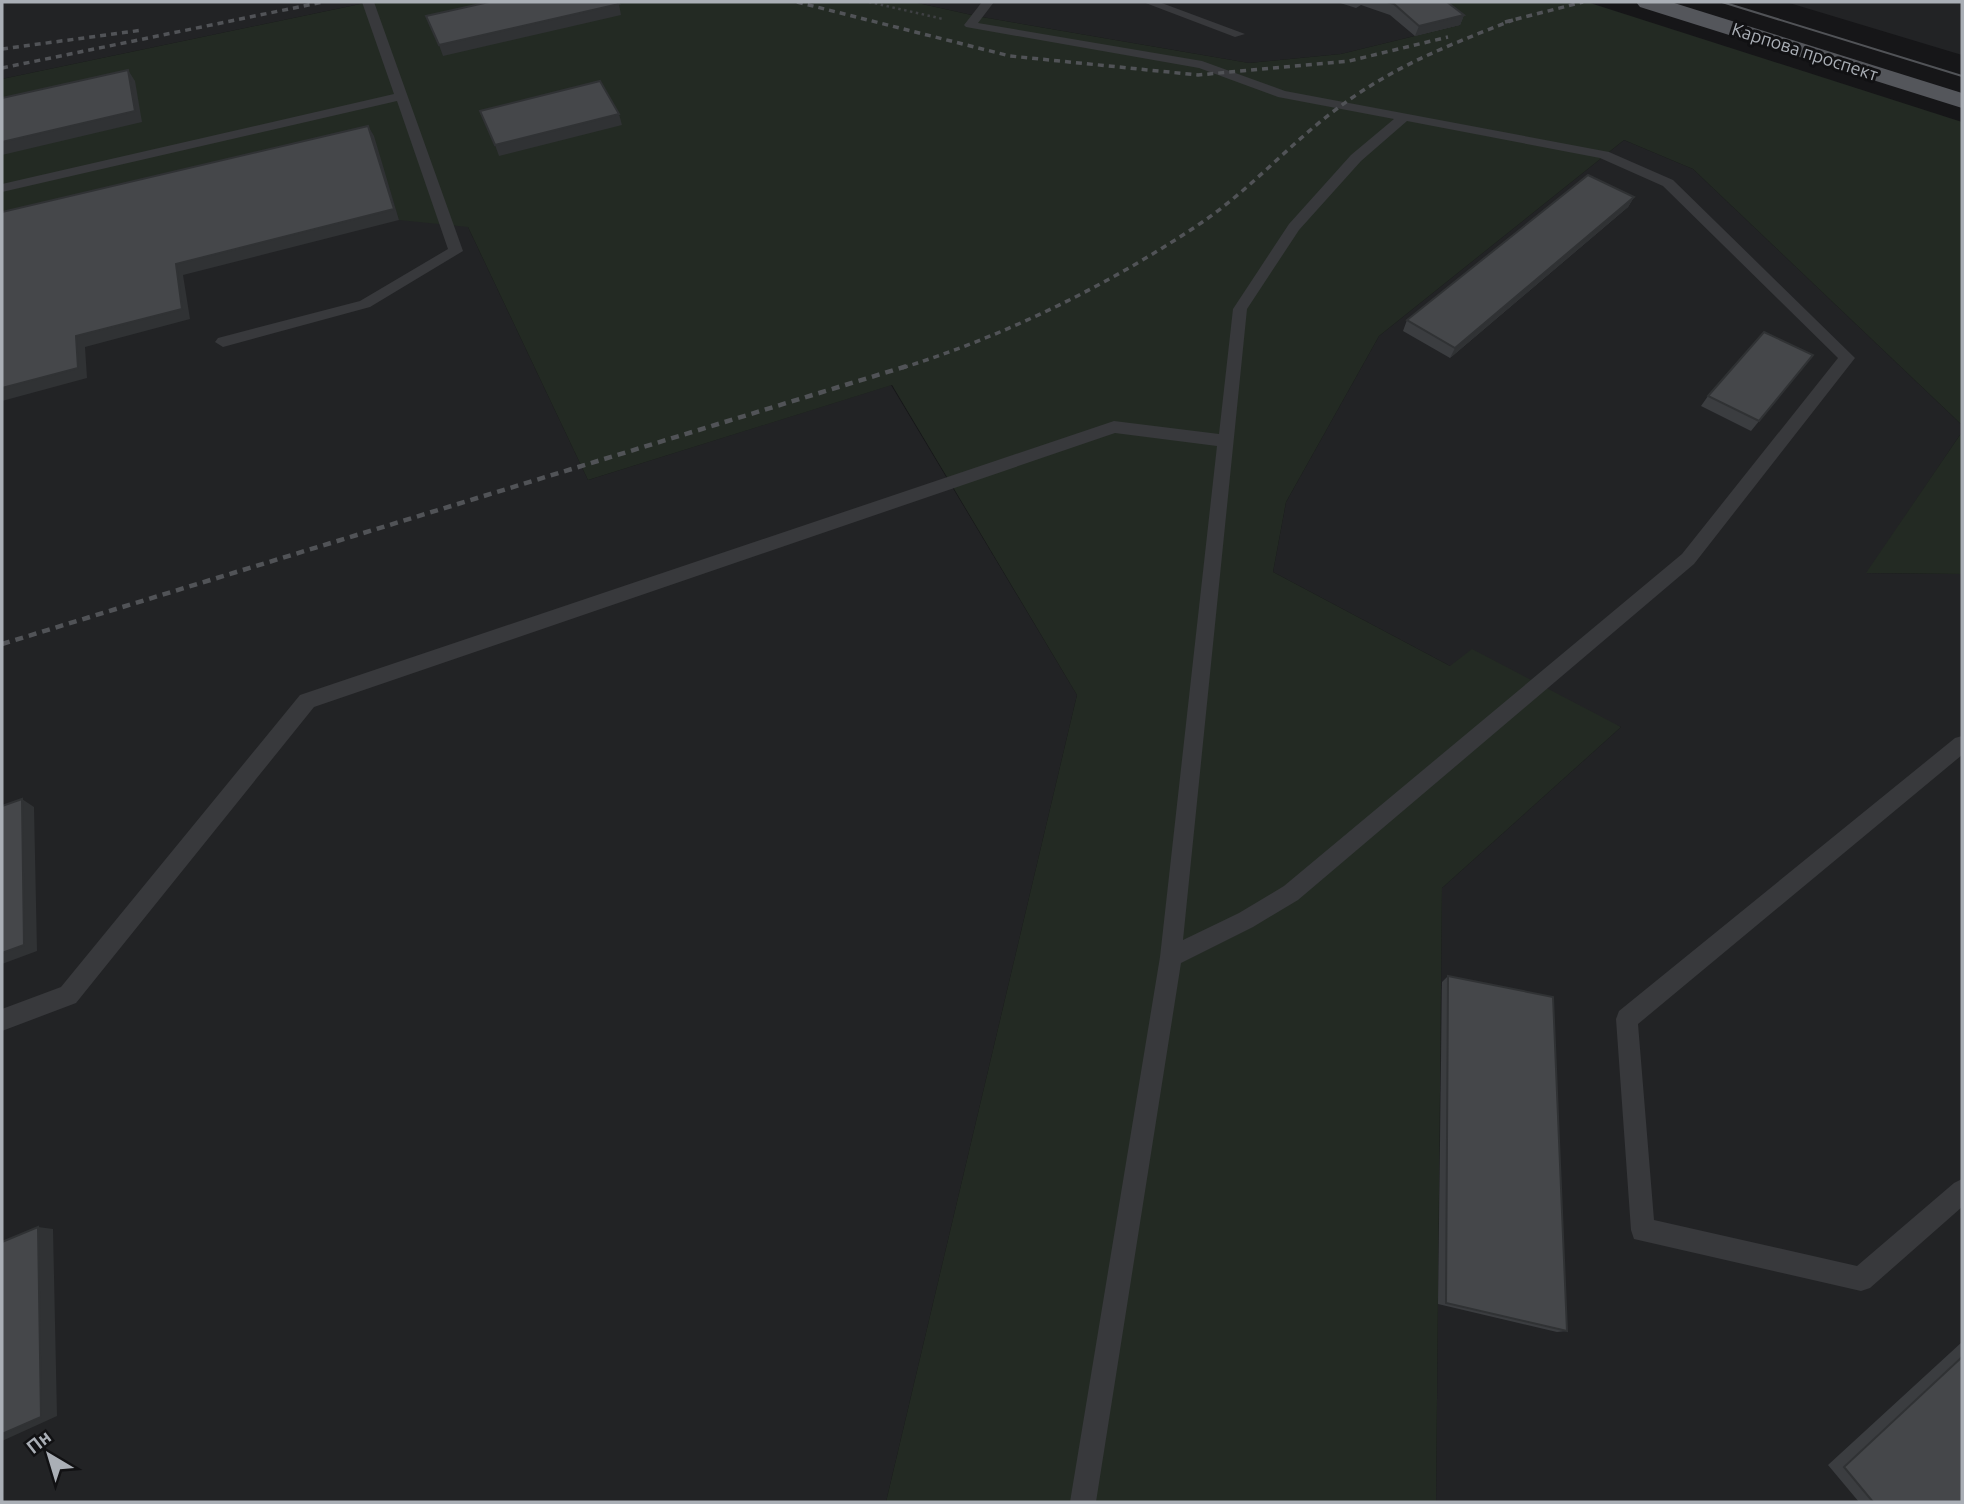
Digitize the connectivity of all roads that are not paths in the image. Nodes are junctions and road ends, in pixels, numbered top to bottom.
1 (368, 2) edge
2 (988, 2) edge
3 (1149, 2) edge
4 (1648, 2) edge
5 (1239, 34) dead end
6 (401, 96) junction
7 (1962, 101) edge
8 (1405, 117) junction
9 (2, 188) edge
10 (223, 342) dead end
11 (1226, 441) junction
12 (1962, 744) edge
13 (1171, 957) junction
14 (2, 1020) edge
15 (1962, 1191) edge
16 (1083, 1502) edge

1 - 6 lane
2 - 8 lane
3 - 5 lane
4 - 7 main road, Карпова проспект
6 - 9 lane
6 - 10 lane
8 - 11 lane
8 - 13 lane
11 - 13 lane
11 - 14 lane
12 - 15 lane
13 - 16 lane

